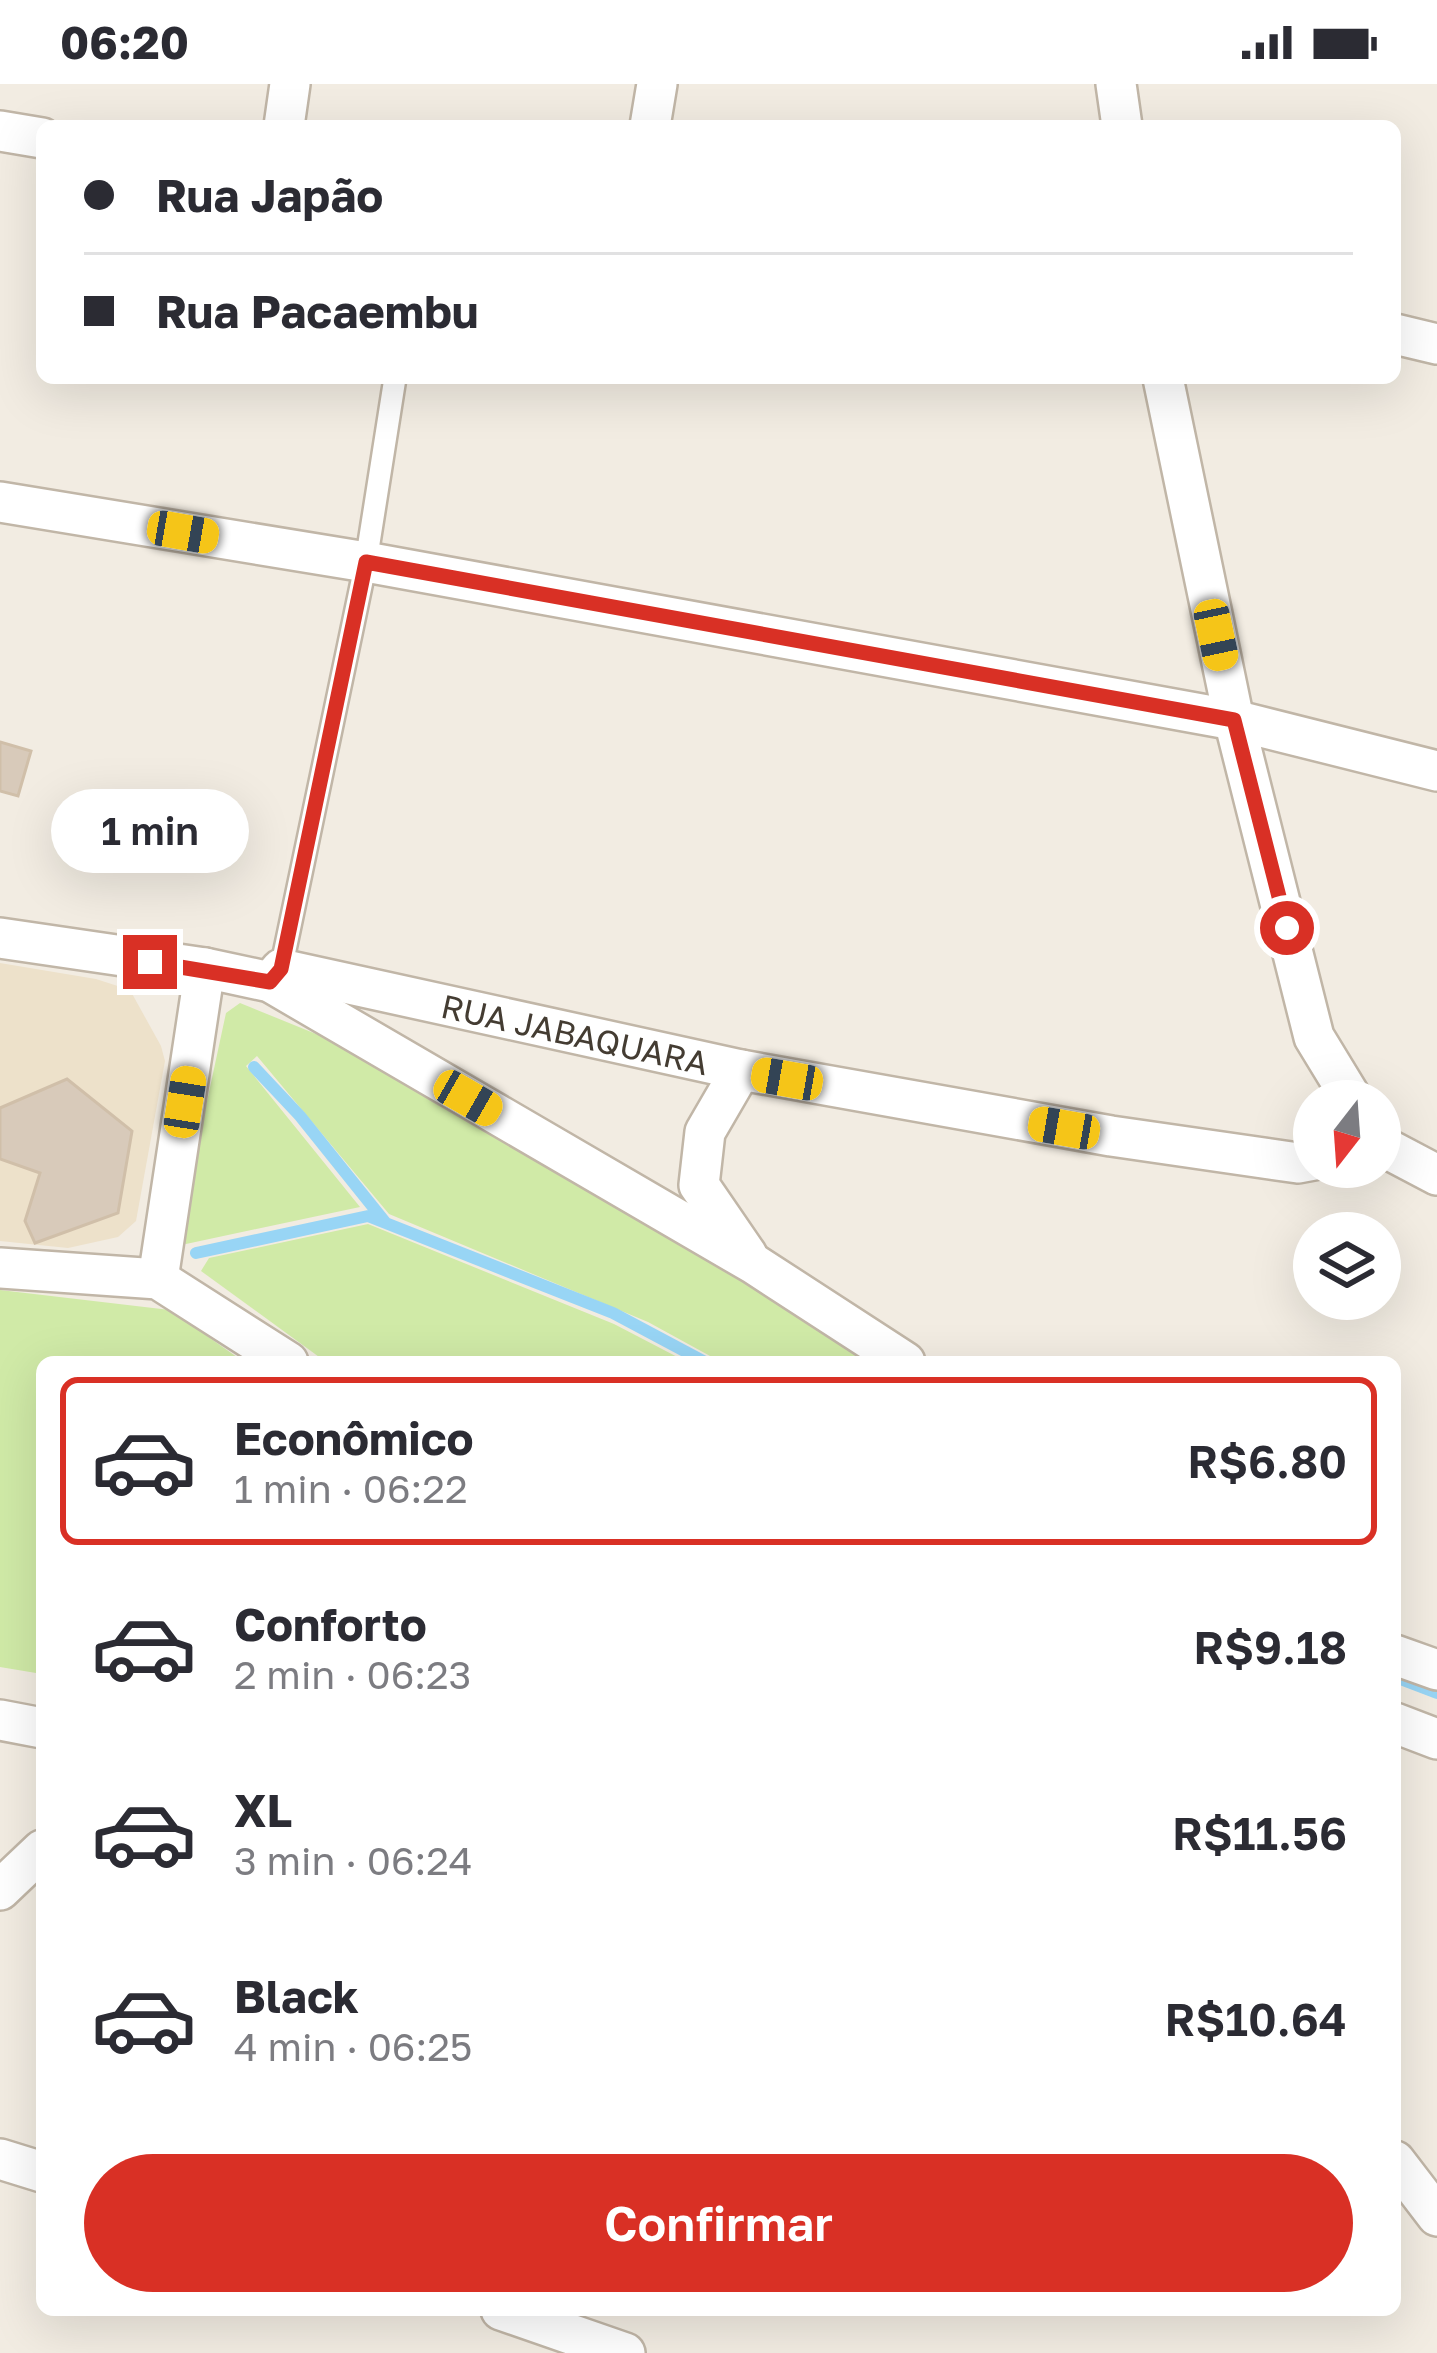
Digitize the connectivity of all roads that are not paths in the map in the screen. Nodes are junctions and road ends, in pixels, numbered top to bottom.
1 (290, 84) edge
2 (657, 84) edge
3 (1117, 84) edge
4 (285, 120) edge
5 (651, 120) edge
6 (1121, 120) edge
7 (0, 131) edge
8 (36, 137) edge
9 (1401, 335) edge
10 (1437, 344) edge
11 (394, 384) edge
12 (1164, 384) edge
13 (0, 502) edge
14 (366, 562) junction
15 (1234, 720) junction
16 (1437, 771) edge
17 (0, 938) edge
18 (206, 968) junction
19 (276, 976) junction
20 (741, 1070) junction
21 (1340, 1080) edge
22 (1401, 1157) edge
23 (1293, 1161) edge
24 (1437, 1175) edge
25 (754, 1264) junction
26 (0, 1268) edge
27 (158, 1279) junction
28 (279, 1356) edge
29 (896, 1356) edge
30 (1401, 1657) edge
31 (1437, 1670) edge
32 (0, 1720) edge
33 (1401, 1725) edge
34 (36, 1727) edge
35 (1437, 1739) edge
36 (36, 1856) edge
37 (0, 1890) edge
38 (0, 2159) edge
39 (1401, 2169) edge
40 (36, 2170) edge
41 (1401, 2206) edge
42 (1437, 2218) edge
43 (518, 2316) edge
44 (625, 2353) edge

1 - 4 street
2 - 5 street
3 - 6 street
7 - 8 street
9 - 10 street
11 - 14 lane
12 - 15 street
13 - 14 street
14 - 15 street
14 - 19 lane
15 - 16 street
15 - 21 street
17 - 18 street, RUA JABAQUARA
18 - 19 street, RUA JABAQUARA
18 - 27 street
19 - 20 street, RUA JABAQUARA
19 - 25 street
20 - 23 street, RUA JABAQUARA
20 - 25 street
22 - 24 street
25 - 29 street
26 - 27 street
27 - 28 street
30 - 31 street
32 - 34 street
33 - 35 street
36 - 37 street
38 - 40 street
39 - 42 street
41 - 42 street
43 - 44 street

